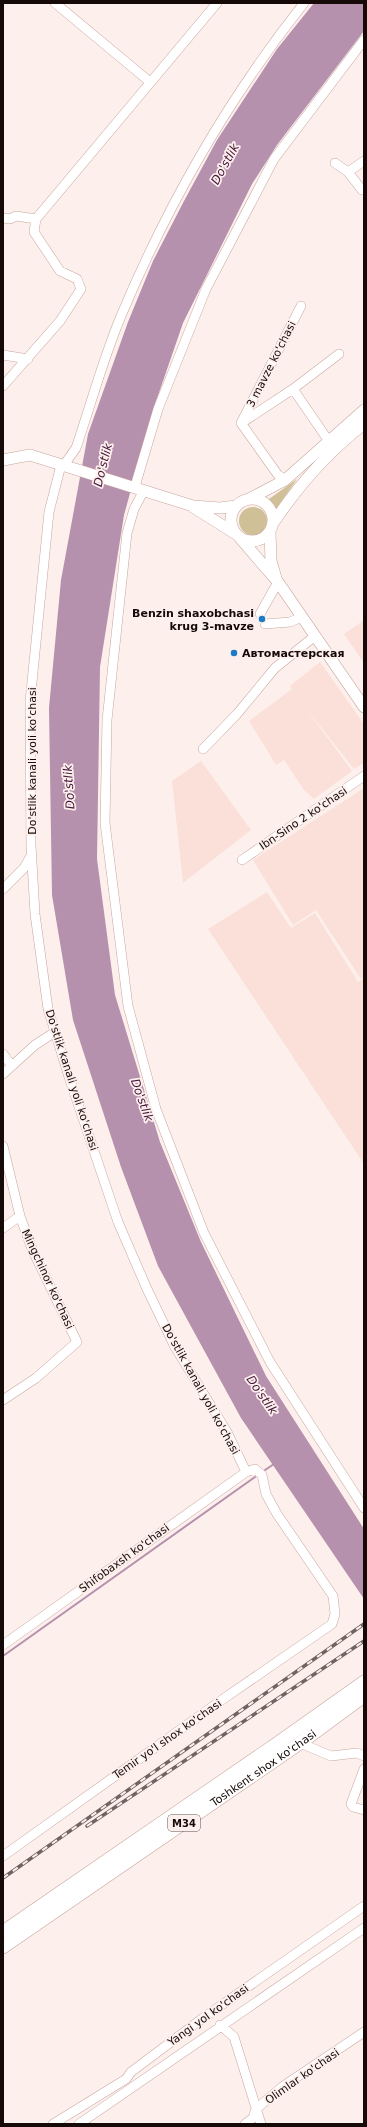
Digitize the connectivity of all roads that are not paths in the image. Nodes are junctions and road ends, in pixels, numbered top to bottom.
1 (54, 3) edge
2 (217, 3) edge
3 (304, 3) edge
4 (364, 40) edge
5 (150, 82) junction
6 (364, 162) edge
7 (334, 163) dead end
8 (348, 172) junction
9 (362, 190) dead end
10 (3, 218) edge
11 (36, 219) junction
12 (301, 306) dead end
13 (339, 354) dead end
14 (3, 355) edge
15 (28, 359) junction
16 (3, 386) edge
17 (292, 389) junction
18 (364, 410) edge
19 (241, 423) junction
20 (364, 424) edge
21 (328, 440) junction
22 (3, 460) edge
23 (66, 466) junction
24 (284, 480) junction
25 (140, 489) junction
26 (250, 499) junction
27 (193, 506) junction
28 (236, 506) junction
29 (272, 527) junction
30 (238, 536) junction
31 (278, 582) junction
32 (260, 614) dead end
33 (302, 617) junction
34 (265, 624) dead end
35 (315, 636) junction
36 (364, 707) edge
37 (203, 749) dead end
38 (364, 776) edge
39 (32, 854) junction
40 (242, 860) dead end
41 (3, 889) edge
42 (55, 1032) junction
43 (3, 1054) edge
44 (12, 1066) junction
45 (3, 1074) edge
46 (3, 1146) edge
47 (20, 1216) junction
48 (3, 1228) edge
49 (3, 1400) edge
50 (246, 1472) junction
51 (364, 1508) edge
52 (3, 1645) edge
53 (364, 1682) edge
54 (364, 1696) edge
55 (300, 1743) junction
56 (364, 1756) edge
57 (364, 1769) edge
58 (364, 1810) edge
59 (3, 1856) edge
60 (364, 1906) edge
61 (364, 1928) edge
62 (3, 1932) edge
63 (3, 1947) edge
64 (202, 2018) junction
65 (220, 2025) junction
66 (212, 2031) junction
67 (364, 2032) edge
68 (256, 2109) junction
69 (53, 2124) edge
70 (79, 2124) edge
71 (245, 2124) edge
72 (261, 2124) edge

1 - 5 street
2 - 5 street
3 - 23 street
4 - 25 street
5 - 11 street
6 - 8 street
7 - 8 street
8 - 9 street
10 - 11 street
11 - 15 street
12 - 19 street, 3 mavze ko'chasi
13 - 17 street, 3 mavze ko'chasi
14 - 15 street
15 - 16 street
17 - 19 street, 3 mavze ko'chasi
17 - 21 street
18 - 21 main road
19 - 24 street
20 - 29 main road
21 - 24 main road
22 - 23 main road
23 - 25 main road
23 - 39 street, Do'stlik kanali yoli ko'chasi
24 - 26 main road
25 - 27 main road
25 - 51 street
26 - 28 main road
26 - 29 main road
27 - 28 main road
27 - 30 main road
28 - 30 main road
29 - 30 main road
29 - 31 main road
30 - 31 main road
31 - 32 street
31 - 33 main road
33 - 34 street
33 - 35 main road
35 - 36 main road
35 - 37 street
38 - 40 street, Ibn-Sino 2 ko'chasi
39 - 41 street
39 - 42 street, Do'stlik kanali yoli ko'chasi
42 - 44 street
42 - 50 street, Do'stlik kanali yoli ko'chasi
43 - 44 street
44 - 45 street
46 - 47 street, Mingchinor ko'chasi
47 - 48 street
47 - 49 street, Mingchinor ko'chasi
50 - 52 street, Shifobaxsh ko'chasi
50 - 59 street, Temir yo'l shox ko'chasi
53 - 62 highway, Toshkent shox ko'chasi / M34
54 - 55 highway, Toshkent shox ko'chasi / M34
55 - 56 street
55 - 63 highway, Toshkent shox ko'chasi / M34
57 - 58 street
60 - 64 street, Yangi yol ko'chasi
61 - 65 street
64 - 66 street
64 - 69 street, Yangi yol ko'chasi
65 - 66 street
65 - 68 street
66 - 70 street
67 - 68 street, Olimlar ko'chasi
68 - 71 street, Olimlar ko'chasi
68 - 72 street

